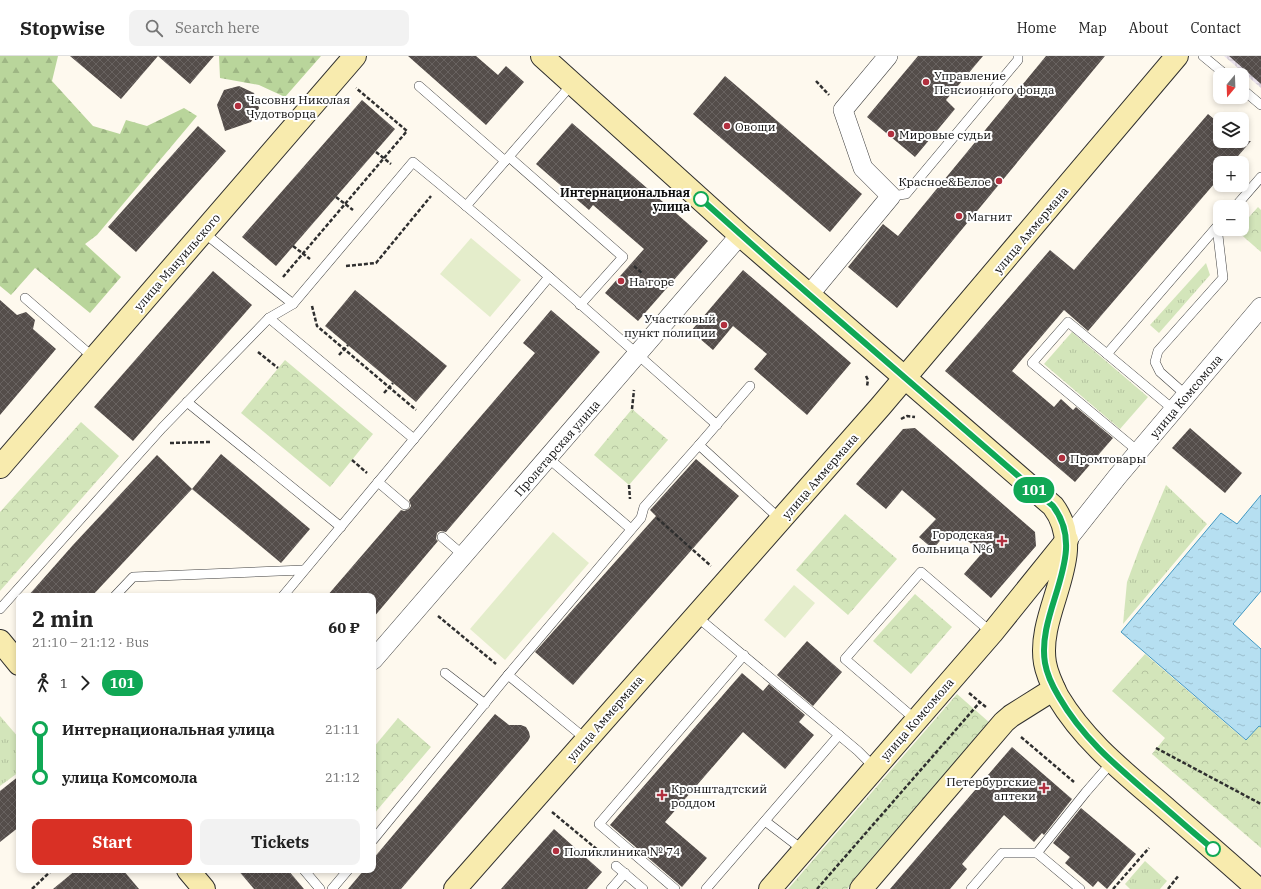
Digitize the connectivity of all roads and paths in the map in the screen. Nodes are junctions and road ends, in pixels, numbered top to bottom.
1 (354, 56) edge
2 (542, 56) edge
3 (888, 56) edge
4 (1018, 56) edge
5 (1177, 56) edge
6 (1203, 56) edge
7 (1218, 68) edge
8 (339, 74) junction
9 (573, 83) junction
10 (419, 86) dead end
11 (1249, 95) edge
12 (1261, 105) edge
13 (507, 159) junction
14 (1261, 177) edge
15 (433, 194) dead end
16 (890, 196) junction
17 (336, 197) dead end
18 (1240, 200) edge
19 (345, 204) junction
20 (466, 206) junction
21 (364, 219) junction
22 (1213, 231) edge
23 (203, 232) junction
24 (740, 235) junction
25 (1219, 236) edge
26 (293, 246) dead end
27 (303, 254) junction
28 (345, 266) dead end
29 (323, 269) junction
30 (549, 278) junction
31 (273, 289) junction
32 (809, 295) junction
33 (25, 298) dead end
34 (292, 304) junction
35 (312, 305) dead end
36 (580, 305) junction
37 (1261, 307) edge
38 (269, 318) junction
39 (348, 345) dead end
40 (253, 348) dead end
41 (345, 350) junction
42 (637, 354) junction
43 (1107, 354) junction
44 (94, 358) junction
45 (278, 368) dead end
46 (905, 378) junction
47 (393, 383) dead end
48 (750, 386) dead end
49 (634, 387) dead end
50 (390, 388) junction
51 (1186, 395) junction
52 (187, 402) junction
53 (414, 409) dead end
54 (632, 409) dead end
55 (1174, 410) junction
56 (921, 418) dead end
57 (894, 421) dead end
58 (717, 425) junction
59 (414, 439) junction
60 (218, 442) dead end
61 (148, 444) junction
62 (699, 445) junction
63 (1139, 452) junction
64 (548, 458) junction
65 (0, 467) edge
66 (378, 482) junction
67 (405, 505) dead end
68 (655, 516) dead end
69 (781, 520) junction
70 (341, 527) junction
71 (631, 529) junction
72 (442, 537) dead end
73 (1067, 540) junction
74 (692, 549) dead end
75 (464, 556) junction
76 (304, 570) junction
77 (117, 593) edge
78 (285, 593) edge
79 (422, 603) junction
80 (0, 609) edge
81 (696, 616) junction
82 (992, 633) junction
83 (0, 641) edge
84 (744, 655) junction
85 (376, 657) edge
86 (16, 660) edge
87 (445, 673) dead end
88 (508, 675) junction
89 (1054, 689) junction
90 (980, 702) dead end
91 (485, 704) junction
92 (916, 720) junction
93 (839, 735) junction
94 (586, 740) junction
95 (1156, 748) dead end
96 (1112, 762) junction
97 (875, 768) junction
98 (535, 798) junction
99 (1261, 804) edge
100 (765, 821) junction
101 (376, 836) edge
102 (1149, 848) dead end
103 (803, 850) junction
104 (1037, 853) junction
105 (616, 866) joint
106 (49, 873) edge
107 (191, 873) edge
108 (307, 873) edge
109 (345, 873) edge
110 (625, 873) junction
111 (1179, 875) dead end
112 (32, 889) edge
113 (204, 889) edge
114 (320, 889) edge
115 (332, 889) edge
116 (455, 889) edge
117 (611, 889) edge
118 (643, 889) edge
119 (674, 889) edge
120 (706, 889) edge
121 (770, 889) edge
122 (817, 889) edge
123 (861, 889) edge
124 (971, 889) edge
125 (1080, 889) edge
126 (1113, 889) edge
127 (1168, 889) edge
128 (1258, 889) edge

1 - 8 street, улица Мануильского
2 - 9 street
3 - 16 street
4 - 16 lane
5 - 46 street, улица Аммермана
6 - 7 lane
8 - 19 path
8 - 23 street, улица Мануильского
9 - 13 lane
9 - 24 street
10 - 13 lane
11 - 12 lane
13 - 20 lane
13 - 36 lane
14 - 18 lane
15 - 28 path
16 - 32 street
17 - 19 path
19 - 21 path
19 - 27 path
20 - 21 lane
20 - 30 lane
21 - 29 lane
22 - 43 lane
23 - 31 lane
23 - 44 street, улица Мануильского
24 - 32 street
24 - 42 street, Пролетарская улица
25 - 51 lane
26 - 27 path
27 - 29 path
27 - 31 path
29 - 34 lane
30 - 36 lane
30 - 59 lane
31 - 34 lane
32 - 46 street
33 - 44 lane
34 - 38 lane
35 - 41 path
36 - 42 lane
37 - 51 street, улица Комсомола
38 - 52 lane
38 - 59 lane
39 - 41 path
40 - 45 path
41 - 50 path
42 - 58 lane
42 - 64 street, Пролетарская улица
43 - 55 lane
43 - 63 lane
44 - 65 street, улица Мануильского
46 - 69 street, улица Аммермана
46 - 73 street
47 - 50 path
48 - 58 lane
49 - 54 path
50 - 53 path
51 - 55 street, улица Комсомола
52 - 61 lane
52 - 70 lane
55 - 63 street, улица Комсомола
56 - 57 path
58 - 62 lane
59 - 66 lane
60 - 61 path
61 - 80 lane
62 - 69 lane
62 - 71 lane
63 - 73 street, улица Комсомола
64 - 71 lane
64 - 75 street, Пролетарская улица
66 - 67 lane
66 - 70 lane
68 - 74 path
69 - 81 street, улица Аммермана
70 - 76 lane
71 - 88 lane
72 - 75 lane
73 - 82 street, улица Комсомола
73 - 89 street
75 - 79 street, Пролетарская улица
76 - 77 lane
76 - 78 lane
79 - 85 street, Пролетарская улица
79 - 88 path
81 - 84 lane
81 - 94 street, улица Аммермана
82 - 92 street, улица Комсомола
82 - 92 lane
83 - 86 street
84 - 93 lane
84 - 119 lane
87 - 91 lane
88 - 91 lane
88 - 94 lane
89 - 96 street
89 - 123 street
90 - 122 path
91 - 101 lane
92 - 97 street, улица Комсомола
93 - 97 lane
93 - 100 lane
94 - 98 street, улица Аммермана
95 - 99 path
96 - 104 lane
96 - 128 street
97 - 103 street, улица Комсомола
98 - 105 path
98 - 116 street, улица Аммермана
100 - 103 lane
100 - 120 lane
102 - 126 path
103 - 121 street, улица Комсомола
104 - 124 lane
104 - 125 lane
105 - 110 lane
106 - 112 path
107 - 113 street
108 - 114 lane
109 - 115 lane
110 - 117 lane
110 - 118 lane
111 - 127 path

